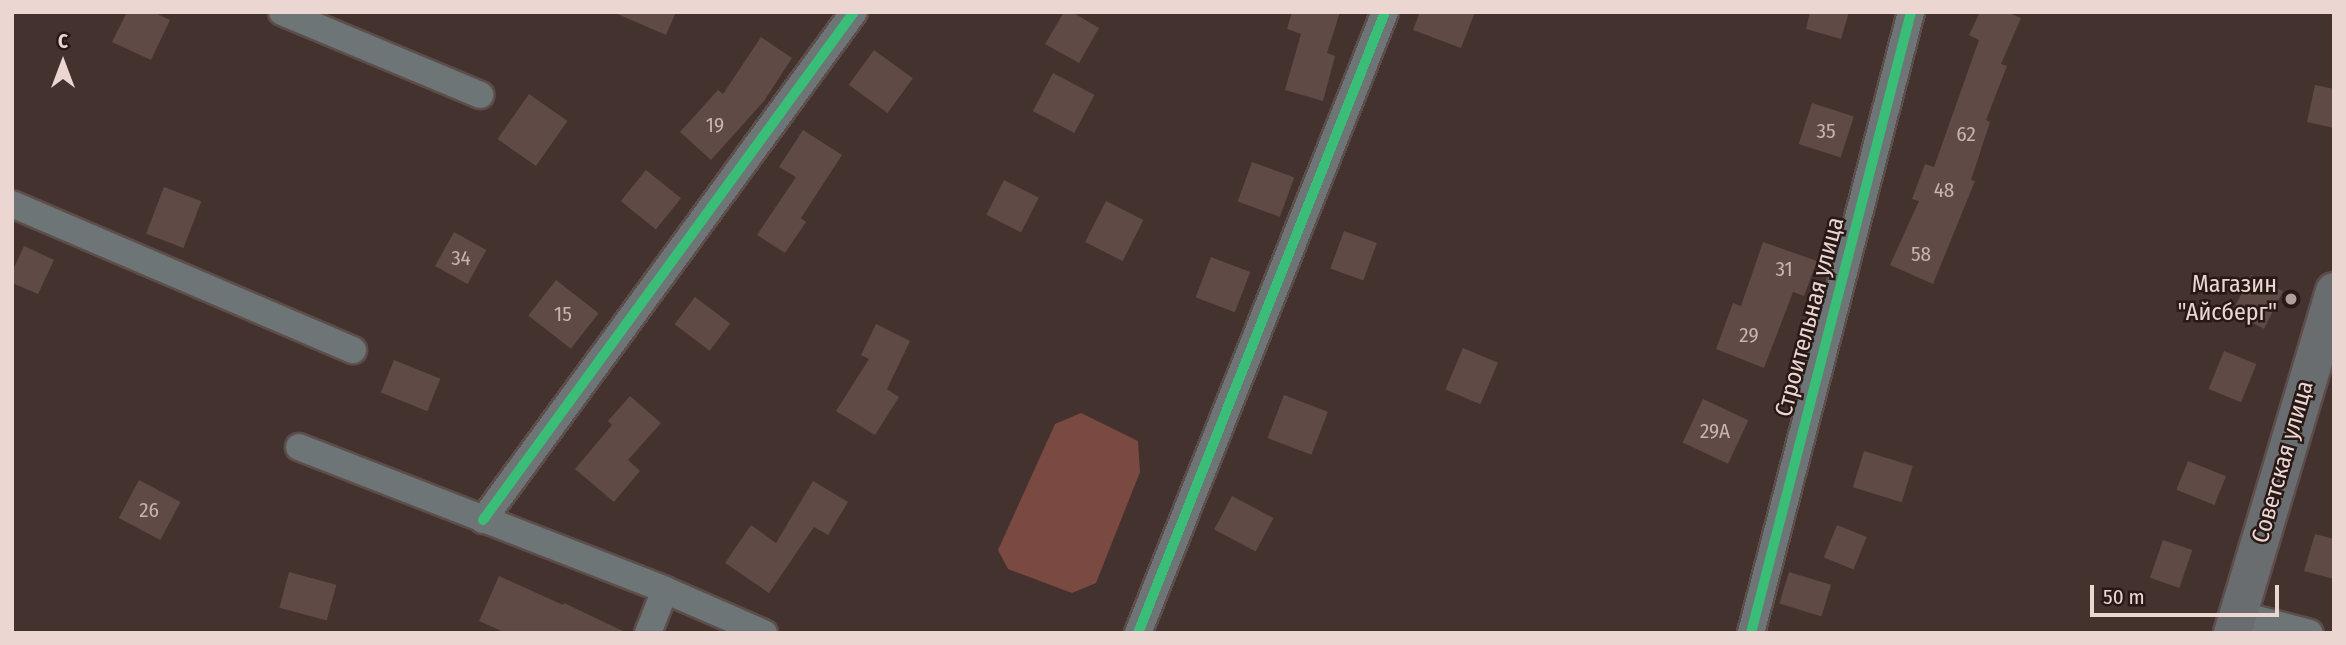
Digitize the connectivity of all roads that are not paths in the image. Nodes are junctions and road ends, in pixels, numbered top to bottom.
1 (282, 12) edge
2 (854, 12) edge
3 (1385, 12) edge
4 (1911, 12) edge
5 (480, 95) dead end
6 (12, 204) edge
7 (2334, 291) edge
8 (353, 350) dead end
9 (299, 447) dead end
10 (483, 520) junction
11 (664, 590) junction
12 (2235, 624) edge
13 (648, 633) edge
14 (764, 633) edge
15 (1138, 633) edge
16 (1751, 633) edge
17 (2310, 633) edge

1 - 5 street
2 - 10 street
3 - 15 street
4 - 16 street, Строительная улица
6 - 8 street
7 - 12 main road, Советская улица
9 - 10 street
10 - 11 street
11 - 13 street
11 - 14 street
12 - 17 street

